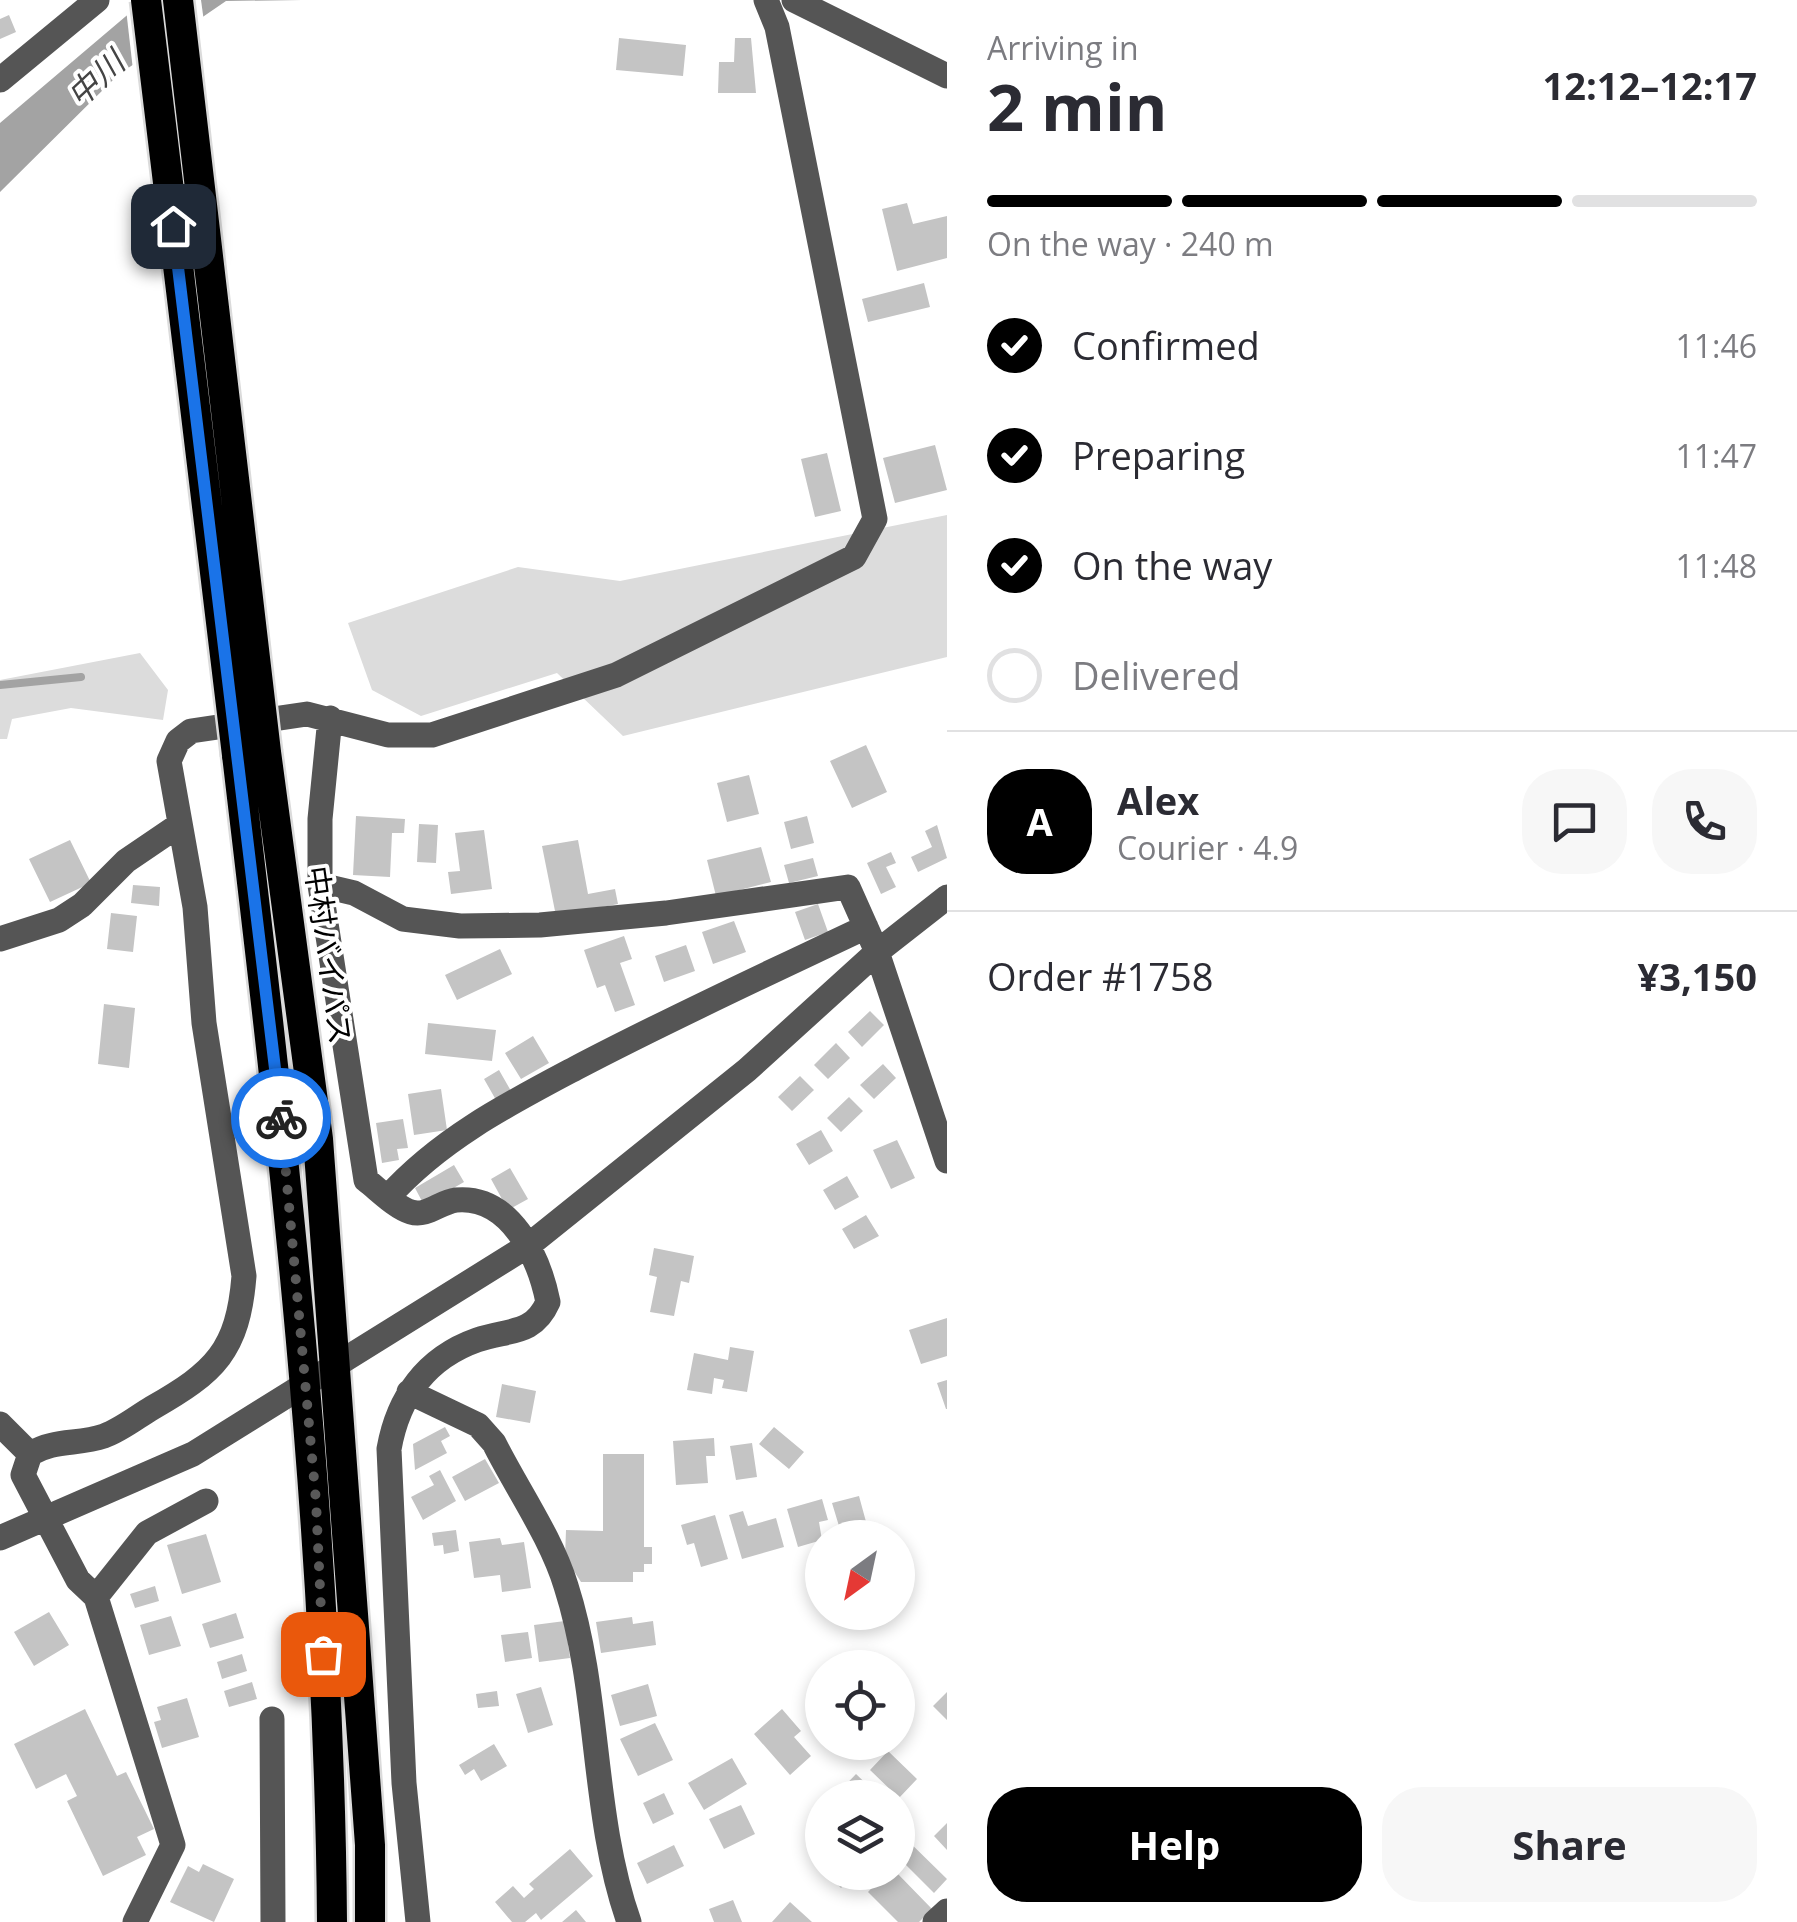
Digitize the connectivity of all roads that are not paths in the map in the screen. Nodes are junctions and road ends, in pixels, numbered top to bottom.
1 (98, 0) edge
2 (146, 0) edge
3 (178, 0) edge
4 (766, 0) edge
5 (794, 0) edge
6 (947, 76) edge
7 (0, 80) edge
8 (330, 718) junction
9 (252, 754) junction
10 (179, 825) junction
11 (320, 884) junction
12 (947, 897) edge
13 (866, 926) junction
14 (0, 938) edge
15 (877, 952) junction
16 (947, 1160) edge
17 (388, 1197) junction
18 (529, 1246) junction
19 (338, 1364) junction
20 (305, 1381) junction
21 (409, 1392) junction
22 (0, 1424) edge
23 (30, 1454) junction
24 (206, 1501) dead end
25 (45, 1518) junction
26 (0, 1538) edge
27 (96, 1597) junction
28 (272, 1719) dead end
29 (947, 1912) edge
30 (136, 1922) edge
31 (273, 1922) edge
32 (332, 1922) edge
33 (370, 1922) edge
34 (418, 1922) edge
35 (630, 1922) edge
36 (935, 1922) edge

1 - 7 street
2 - 9 highway, 中村バイパス, bridge
3 - 9 highway, 中村バイパス, bridge
4 - 8 street
5 - 6 street
8 - 10 street
8 - 11 street
9 - 19 highway, 中村バイパス
9 - 20 highway, 中村バイパス
10 - 14 street
10 - 23 street
11 - 13 street
11 - 17 street
12 - 15 street
13 - 15 street
13 - 17 street
15 - 16 street
15 - 18 street
17 - 18 street
18 - 19 street
18 - 21 street
19 - 20 street
19 - 33 highway, 中村バイパス
20 - 25 street
20 - 32 highway, 中村バイパス
21 - 34 street
21 - 35 street
22 - 23 street
23 - 25 street
24 - 27 street
25 - 26 street
25 - 27 street
27 - 30 street
28 - 31 street
29 - 36 street

